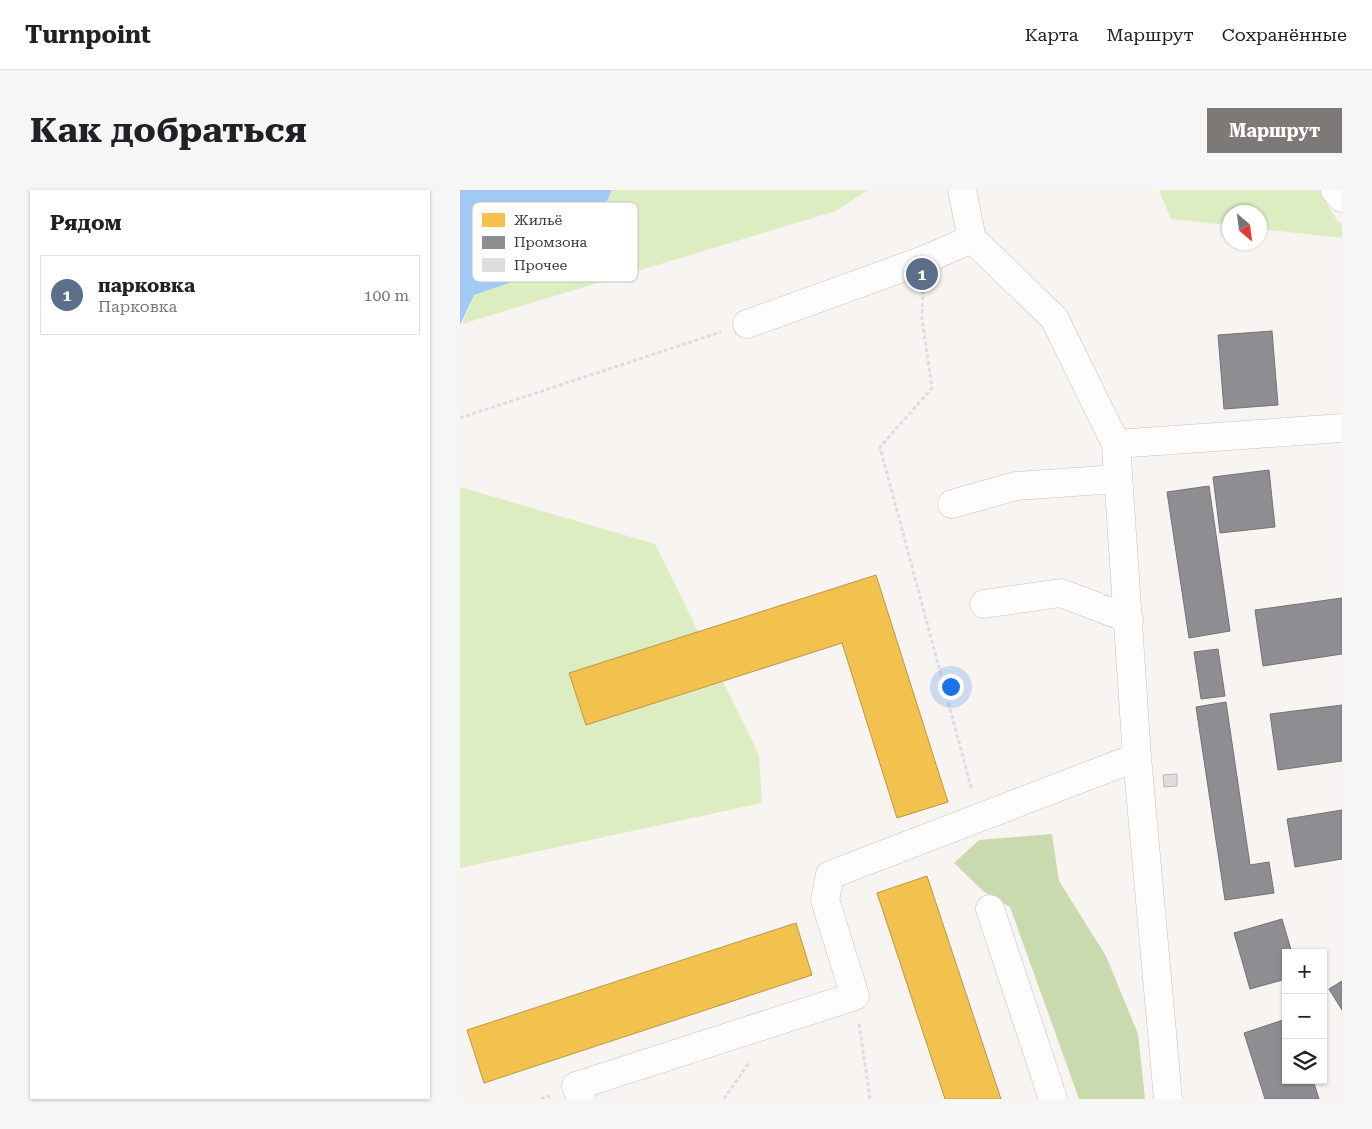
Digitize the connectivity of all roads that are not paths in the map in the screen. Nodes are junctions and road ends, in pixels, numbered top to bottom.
1 (962, 190) edge
2 (1335, 190) edge
3 (1342, 198) edge
4 (972, 239) junction
5 (748, 324) road end
6 (1342, 428) edge
7 (1116, 444) junction
8 (1117, 479) junction
9 (952, 504) dead end
10 (984, 604) dead end
11 (1129, 619) junction
12 (1137, 757) junction
13 (990, 909) dead end
14 (580, 1099) edge
15 (1053, 1099) edge
16 (1168, 1099) edge

1 - 4 street
2 - 3 street
4 - 5 street
4 - 7 street
6 - 7 street
7 - 8 street
8 - 9 street
8 - 11 street
10 - 11 street
11 - 12 street
12 - 14 street
12 - 16 street
13 - 15 street

